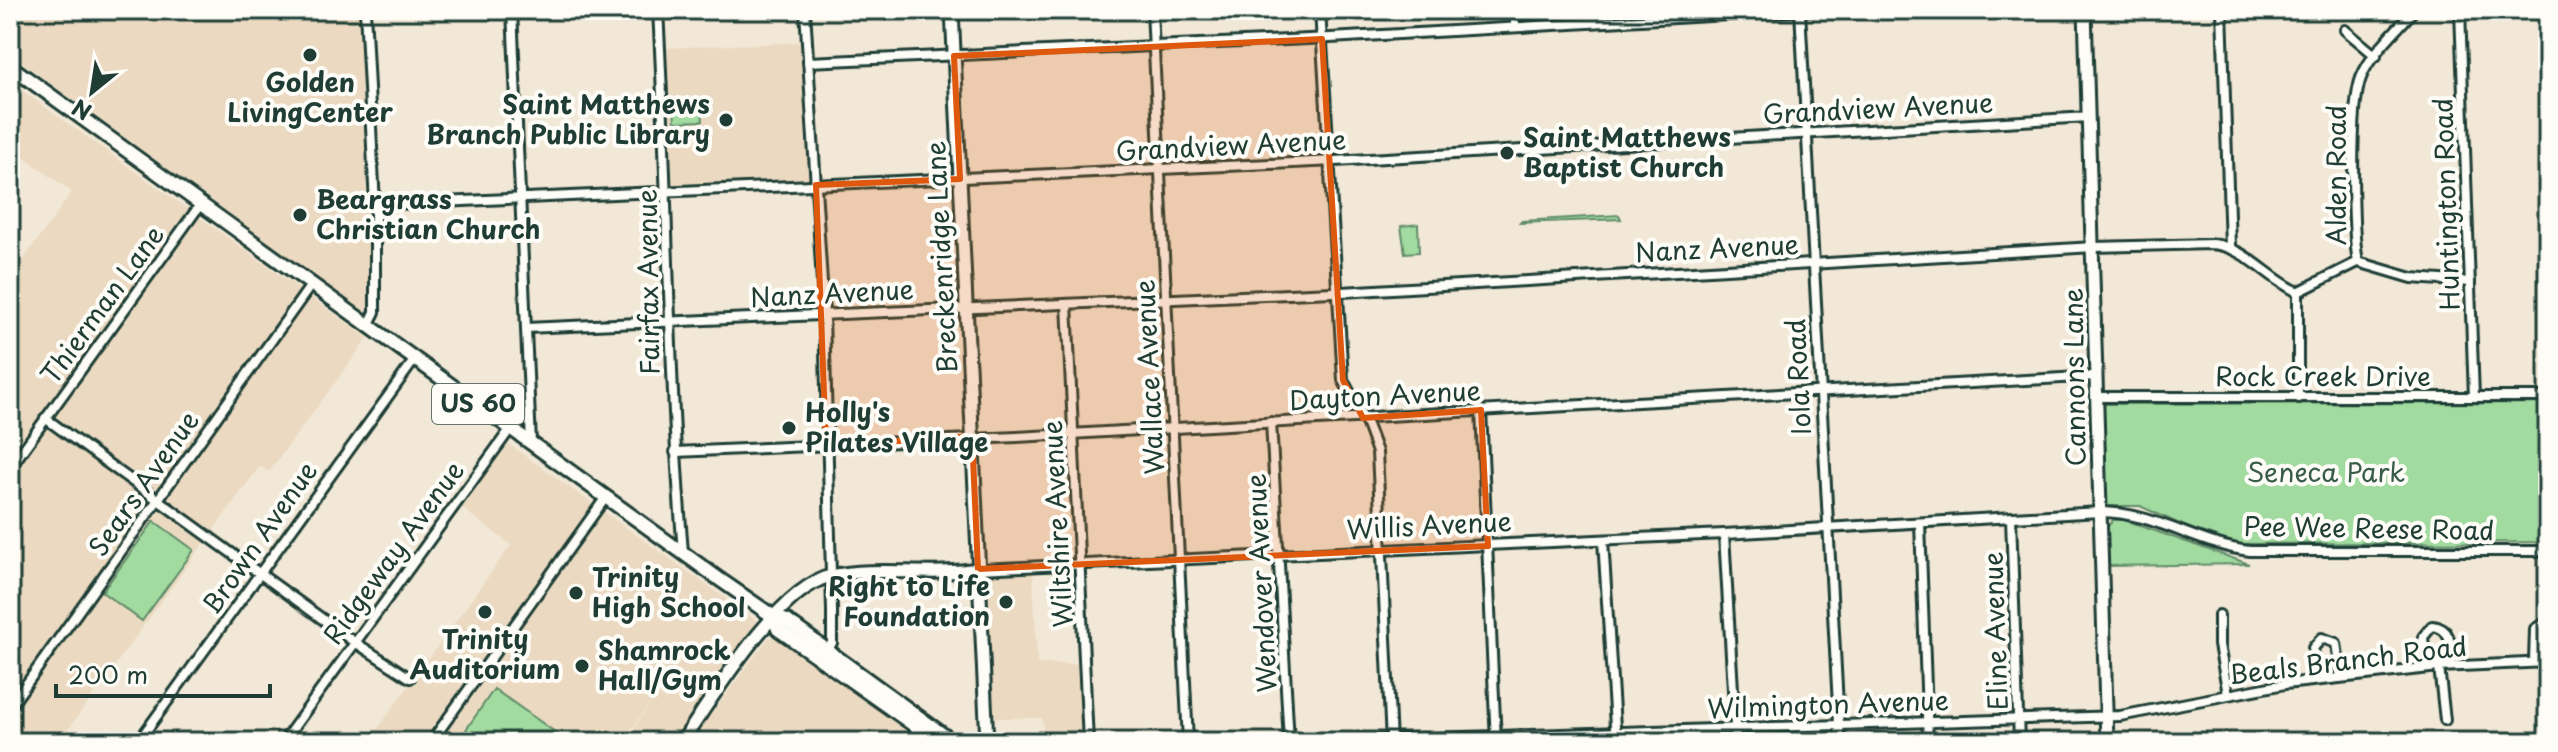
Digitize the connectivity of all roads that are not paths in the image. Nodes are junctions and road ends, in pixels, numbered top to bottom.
1 (365, 10) edge
2 (512, 10) edge
3 (658, 10) edge
4 (805, 10) edge
5 (952, 10) edge
6 (1152, 10) edge
7 (1320, 10) edge
8 (1515, 10) edge
9 (1816, 10) edge
10 (2085, 10) edge
11 (2222, 10) edge
12 (2414, 10) edge
13 (2460, 10) edge
14 (1800, 11) edge
15 (1515, 27) junction
16 (2345, 30) dead end
17 (1322, 39) junction
18 (1154, 47) junction
19 (954, 56) junction
20 (2376, 56) junction
21 (808, 62) junction
22 (10, 66) edge
23 (2089, 117) junction
24 (1807, 133) junction
25 (1327, 161) junction
26 (1160, 168) junction
27 (960, 179) junction
28 (816, 185) junction
29 (666, 192) junction
30 (520, 199) junction
31 (200, 205) junction
32 (375, 205) junction
33 (2230, 246) junction
34 (2094, 247) junction
35 (2358, 262) junction
36 (1814, 263) junction
37 (2470, 282) junction
38 (311, 285) junction
39 (1337, 292) junction
40 (2298, 292) junction
41 (1166, 299) junction
42 (1067, 304) junction
43 (966, 308) junction
44 (824, 315) junction
45 (670, 322) junction
46 (368, 326) junction
47 (526, 328) junction
48 (415, 359) junction
49 (2097, 376) junction
50 (1819, 391) junction
51 (2098, 397) junction
52 (2474, 397) junction
53 (2548, 397) edge
54 (2298, 398) junction
55 (1481, 410) junction
56 (45, 418) junction
57 (1363, 418) junction
58 (1271, 422) junction
59 (511, 428) junction
60 (1173, 428) junction
61 (1073, 434) junction
62 (972, 437) junction
63 (531, 443) junction
64 (826, 446) junction
65 (675, 452) junction
66 (10, 468) edge
67 (606, 497) junction
68 (159, 501) junction
69 (2100, 512) junction
70 (2011, 518) junction
71 (1920, 523) junction
72 (1828, 528) junction
73 (1724, 534) junction
74 (1603, 540) junction
75 (1488, 546) junction
76 (1383, 550) junction
77 (2548, 551) edge
78 (683, 552) junction
79 (1280, 556) junction
80 (1179, 560) junction
81 (1080, 565) junction
82 (978, 569) junction
83 (260, 574) junction
84 (832, 576) junction
85 (2219, 615) dead end
86 (774, 617) junction
87 (2548, 621) edge
88 (354, 642) junction
89 (827, 650) junction
90 (2534, 662) junction
91 (2548, 662) edge
92 (2451, 666) junction
93 (2439, 667) junction
94 (2426, 668) junction
95 (2341, 677) junction
96 (410, 678) dead end
97 (2317, 680) junction
98 (2228, 694) junction
99 (10, 707) edge
100 (2107, 716) junction
101 (2019, 719) junction
102 (2445, 720) dead end
103 (1928, 722) junction
104 (1839, 725) junction
105 (1735, 728) junction
106 (1615, 732) junction
107 (1496, 739) edge
108 (1391, 740) edge
109 (138, 742) edge
110 (283, 742) edge
111 (431, 742) edge
112 (682, 742) edge
113 (938, 742) edge
114 (953, 742) edge
115 (987, 742) edge
116 (1088, 742) edge
117 (1188, 742) edge
118 (1289, 742) edge
119 (1310, 742) edge
120 (1616, 742) edge
121 (1736, 742) edge
122 (1840, 742) edge
123 (1928, 742) edge
124 (2019, 742) edge
125 (2107, 742) edge

1 - 32 street
2 - 30 street
3 - 29 street, Fairfax Avenue
4 - 21 street
5 - 19 main road, Breckenridge Lane
6 - 18 street, Wallace Avenue
7 - 17 street
8 - 15 street
9 - 14 street
10 - 23 main road, Cannons Lane
11 - 33 street
12 - 20 street, Alden Road
13 - 37 street, Huntington Road
14 - 15 street
14 - 24 street, Iola Road
15 - 17 street
16 - 20 street
17 - 18 street
17 - 25 street
18 - 19 street
18 - 26 street, Wallace Avenue
19 - 21 street
19 - 27 main road, Breckenridge Lane
20 - 35 street, Alden Road
21 - 28 street
22 - 31 main road, US 60
23 - 24 street, Grandview Avenue
23 - 34 main road, Cannons Lane
24 - 25 street, Grandview Avenue
24 - 36 street, Iola Road
25 - 26 street, Grandview Avenue
25 - 39 street
26 - 27 street, Grandview Avenue
26 - 41 street, Wallace Avenue
27 - 28 street, Grandview Avenue
27 - 43 main road, Breckenridge Lane
28 - 29 street, Grandview Avenue
28 - 44 street
29 - 30 street, Grandview Avenue
29 - 45 street, Fairfax Avenue
30 - 32 street, Grandview Avenue
30 - 47 street
31 - 38 main road, US 60
31 - 56 street, Thierman Lane
32 - 46 street
33 - 34 street, Nanz Avenue
33 - 40 street
34 - 36 street, Nanz Avenue
34 - 49 main road, Cannons Lane
35 - 37 street
35 - 40 street
36 - 39 street, Nanz Avenue
36 - 50 street, Iola Road
37 - 52 street, Huntington Road
38 - 46 main road, US 60
38 - 68 street, Sears Avenue
39 - 41 street, Nanz Avenue
39 - 57 street
40 - 54 street
41 - 42 street, Nanz Avenue
41 - 60 street, Wallace Avenue
42 - 43 street, Nanz Avenue
42 - 61 street, Wiltshire Avenue
43 - 44 street, Nanz Avenue
43 - 62 main road, Breckenridge Lane
44 - 45 street, Nanz Avenue
44 - 64 street
45 - 47 street, Nanz Avenue
45 - 65 street, Fairfax Avenue
46 - 48 main road, US 60
47 - 63 street
48 - 59 main road, US 60
48 - 83 street, Brown Avenue
49 - 50 street, Dayton Avenue
49 - 51 main road, Cannons Lane
50 - 55 street, Dayton Avenue
50 - 72 street, Iola Road
51 - 54 street, Rock Creek Drive
51 - 69 main road, Cannons Lane
52 - 53 street, Rock Creek Drive
52 - 54 street, Rock Creek Drive
55 - 57 street, Dayton Avenue
55 - 75 street
56 - 66 street, Thierman Lane
56 - 68 street
57 - 58 street, Dayton Avenue
57 - 76 street
58 - 60 street, Dayton Avenue
58 - 79 street, Wendover Avenue
59 - 63 main road, US 60
59 - 88 street, Ridgeway Avenue
60 - 61 street, Dayton Avenue
60 - 80 street, Wallace Avenue
61 - 62 street, Dayton Avenue
61 - 81 street, Wiltshire Avenue
62 - 64 street, Dayton Avenue
62 - 82 main road, Breckenridge Lane
63 - 67 main road, US 60
64 - 65 street, Dayton Avenue
64 - 84 street
65 - 78 street, Fairfax Avenue
67 - 78 main road, US 60
67 - 111 street
68 - 83 street
68 - 99 street, Sears Avenue
69 - 70 street, Willis Avenue
69 - 77 street, Pee Wee Reese Road
69 - 100 main road, Cannons Lane
70 - 71 street, Willis Avenue
70 - 101 street, Eline Avenue
71 - 72 street, Willis Avenue
71 - 103 street
72 - 73 street, Willis Avenue
72 - 104 street, Iola Road
73 - 74 street, Willis Avenue
73 - 105 street
74 - 75 street, Willis Avenue
74 - 106 street
75 - 76 street, Willis Avenue
75 - 107 street
76 - 79 street, Willis Avenue
76 - 108 street
78 - 86 main road, US 60
79 - 80 street, Willis Avenue
79 - 118 street, Wendover Avenue
80 - 81 street, Willis Avenue
80 - 117 street, Wallace Avenue
81 - 82 street, Willis Avenue
81 - 116 street, Wiltshire Avenue
82 - 84 main road, Willis Avenue
82 - 115 main road, Breckenridge Lane
83 - 88 street
83 - 109 street, Brown Avenue
84 - 86 main road, Willis Avenue
84 - 89 street
85 - 98 street
86 - 89 main road
86 - 112 main road, Willis Avenue
86 - 113 main road
87 - 90 street
88 - 96 street
88 - 110 street, Ridgeway Avenue
89 - 114 main road
90 - 91 street, Beals Branch Road
90 - 92 street, Beals Branch Road
92 - 93 street, Beals Branch Road
92 - 94 street
93 - 94 street, Beals Branch Road
93 - 102 street
94 - 95 street, Beals Branch Road
95 - 97 street, Beals Branch Road
95 - 97 street
97 - 98 street, Beals Branch Road
98 - 100 street, Beals Branch Road
100 - 101 street, Wilmington Avenue
100 - 125 main road, Cannons Lane
101 - 103 street, Wilmington Avenue
101 - 124 street, Eline Avenue
103 - 104 street, Wilmington Avenue
103 - 123 street
104 - 105 street, Wilmington Avenue
104 - 122 street, Iola Road
105 - 106 street, Wilmington Avenue
105 - 121 street
106 - 107 street, Wilmington Avenue
106 - 120 street
107 - 108 street, Wilmington Avenue
108 - 119 street, Wilmington Avenue

